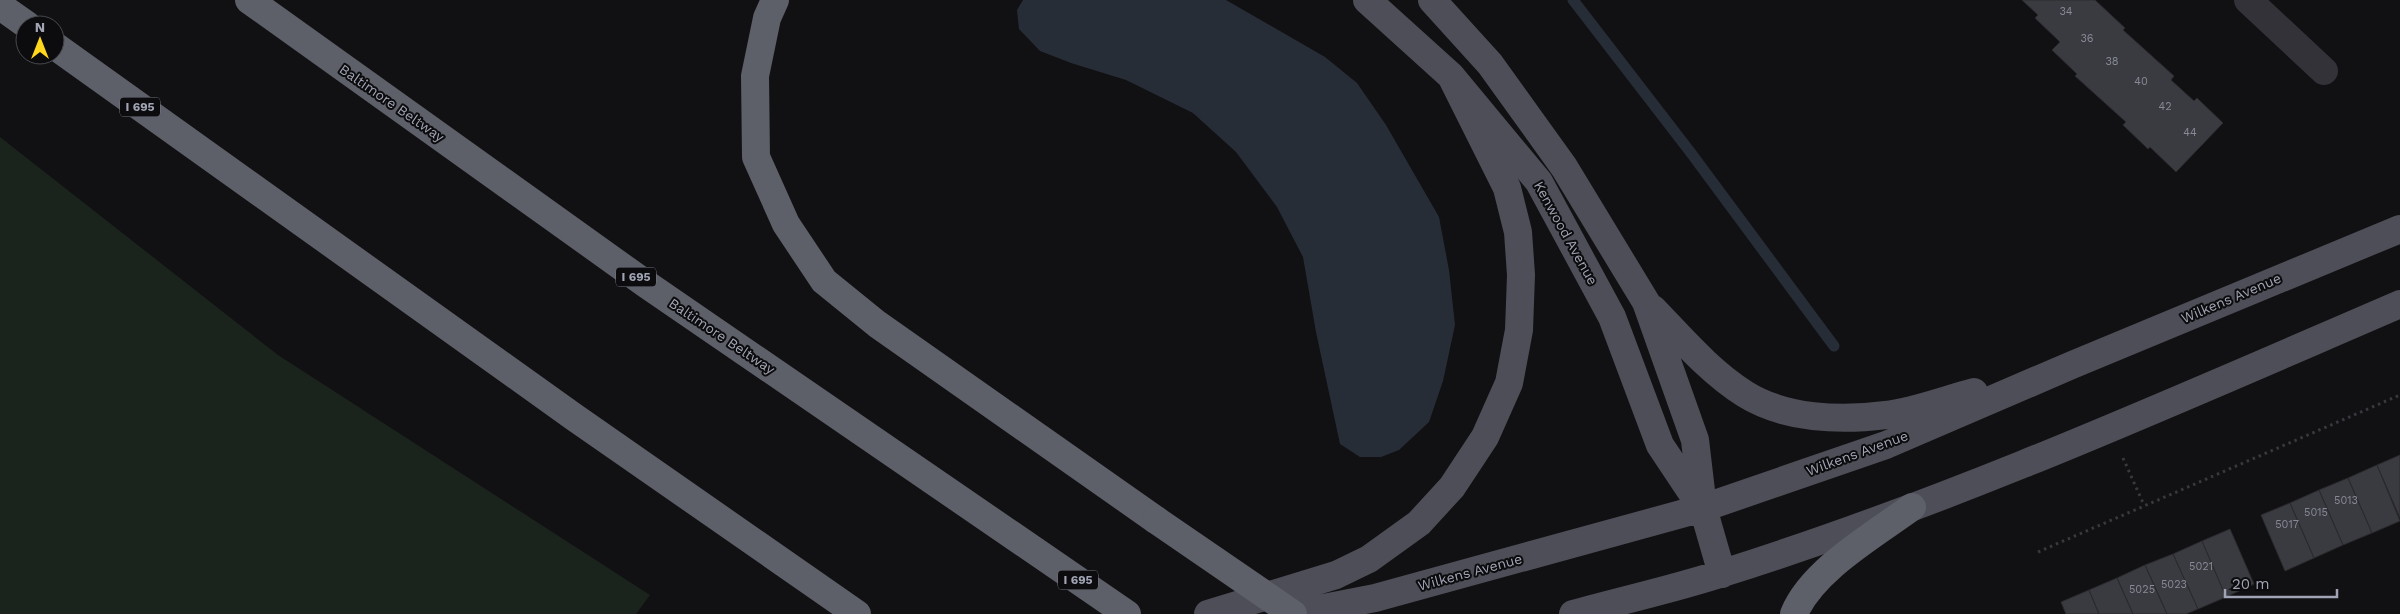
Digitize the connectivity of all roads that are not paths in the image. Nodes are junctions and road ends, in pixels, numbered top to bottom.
1 (249, 0) edge
2 (775, 0) edge
3 (1367, 0) edge
4 (1432, 0) edge
5 (2248, 0) edge
6 (0, 6) edge
7 (15, 17) edge
8 (65, 53) edge
9 (2324, 72) dead end
10 (1451, 76) junction
11 (2400, 228) edge
12 (1646, 302) junction
13 (2400, 304) edge
14 (2072, 365) junction
15 (1912, 507) junction
16 (1702, 508) junction
17 (1722, 574) junction
18 (818, 587) junction
19 (845, 614) edge
20 (857, 614) edge
21 (1126, 614) edge
22 (1208, 614) edge
23 (1293, 614) edge
24 (1573, 614) edge
25 (1794, 614) edge

1 - 21 highway, Baltimore Beltway / I 695
2 - 23 highway, bridge
3 - 10 main road, Kenwood Avenue
4 - 12 main road, Kenwood Avenue
5 - 9 street
6 - 7 highway
8 - 18 highway, I 695
10 - 16 main road, Kenwood Avenue
10 - 22 main road
11 - 14 main road, Wilkens Avenue
12 - 14 main road
12 - 16 main road, Kenwood Avenue
13 - 15 main road
14 - 16 main road, Wilkens Avenue
15 - 17 main road
15 - 25 highway
16 - 17 main road, Kenwood Avenue
16 - 23 main road, Wilkens Avenue
17 - 24 main road
18 - 19 highway
18 - 20 highway, I 695

